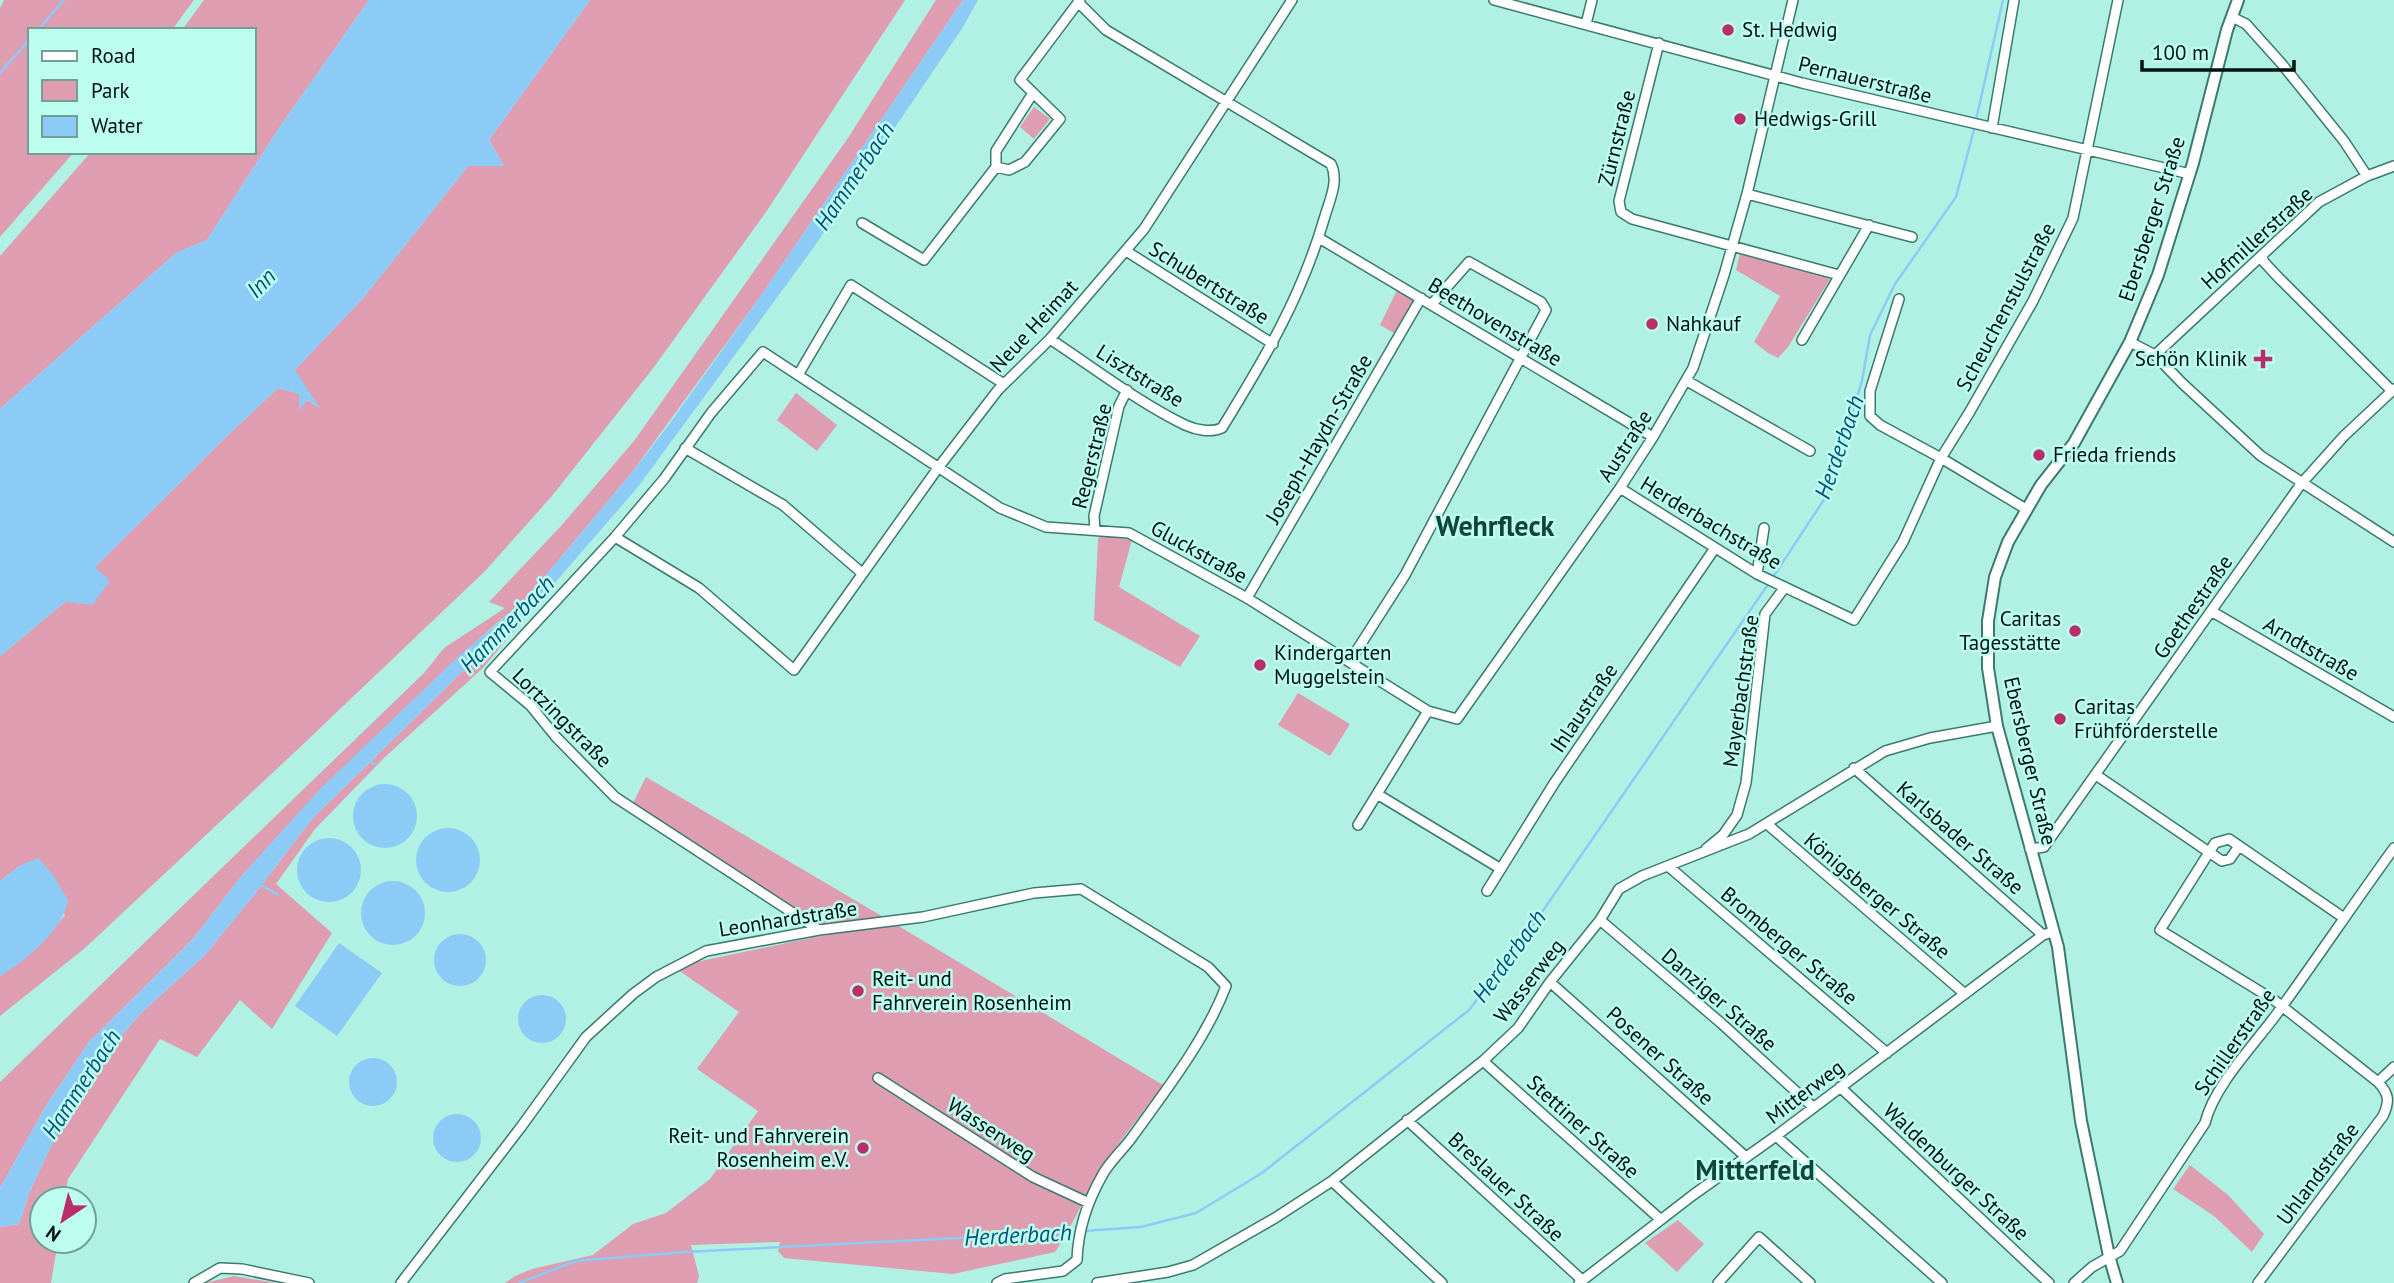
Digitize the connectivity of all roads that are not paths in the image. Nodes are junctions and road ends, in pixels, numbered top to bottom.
1 (1292, 0) edge
2 (1494, 0) edge
3 (1592, 0) edge
4 (1793, 0) edge
5 (2014, 0) edge
6 (2118, 0) edge
7 (2238, 0) edge
8 (1079, 1) edge
9 (1513, 3) edge
10 (2232, 17) junction
11 (1586, 24) junction
12 (1659, 43) junction
13 (1774, 76) junction
14 (1033, 93) junction
15 (1225, 103) junction
16 (1988, 128) junction
17 (2087, 150) junction
18 (2394, 166) edge
19 (996, 167) junction
20 (2190, 174) junction
21 (2367, 176) junction
22 (1748, 194) junction
23 (862, 223) dead end
24 (1869, 225) junction
25 (1912, 237) dead end
26 (1319, 238) junction
27 (1732, 245) junction
28 (1126, 251) junction
29 (2262, 257) junction
30 (1839, 275) junction
31 (1421, 298) junction
32 (1899, 299) dead end
33 (1432, 304) junction
34 (1050, 339) junction
35 (1802, 340) dead end
36 (2130, 342) junction
37 (1273, 344) junction
38 (763, 352) joint
39 (2155, 355) junction
40 (1520, 358) junction
41 (798, 375) junction
42 (1687, 381) junction
43 (1004, 384) junction
44 (1127, 390) junction
45 (2393, 390) edge
46 (1653, 437) junction
47 (685, 448) junction
48 (1810, 451) dead end
49 (1941, 458) junction
50 (938, 468) junction
51 (2301, 484) junction
52 (1620, 488) junction
53 (2026, 509) junction
54 (1764, 528) dead end
55 (1095, 530) junction
56 (615, 537) junction
57 (2394, 542) edge
58 (1715, 548) junction
59 (862, 573) junction
60 (1758, 574) junction
61 (1784, 586) junction
62 (1247, 598) junction
63 (2211, 611) junction
64 (1350, 661) junction
65 (1428, 711) junction
66 (2394, 717) edge
67 (1997, 726) junction
68 (1854, 768) junction
69 (2096, 775) junction
70 (1377, 794) junction
71 (1767, 824) junction
72 (1358, 825) dead end
73 (2239, 846) junction
74 (2394, 848) edge
75 (2030, 849) junction
76 (2208, 853) junction
77 (1699, 855) junction
78 (1668, 866) junction
79 (1501, 869) junction
80 (1487, 891) dead end
81 (2344, 918) junction
82 (1600, 920) junction
83 (819, 930) junction
84 (2048, 933) junction
85 (1550, 982) junction
86 (1965, 993) junction
87 (2282, 1006) junction
88 (1887, 1053) junction
89 (1483, 1061) junction
90 (2394, 1068) edge
91 (877, 1078) dead end
92 (2378, 1082) junction
93 (1840, 1087) junction
94 (1814, 1107) junction
95 (1407, 1119) junction
96 (1776, 1136) junction
97 (1746, 1157) junction
98 (1332, 1181) junction
99 (1089, 1203) junction
100 (1660, 1219) junction
101 (2109, 1256) junction
102 (1580, 1282) edge
103 (194, 1283) edge
104 (309, 1283) edge
105 (401, 1283) edge
106 (997, 1283) edge
107 (1097, 1283) edge
108 (1442, 1283) edge
109 (1718, 1283) edge
110 (1810, 1283) edge
111 (1942, 1283) edge
112 (2049, 1283) edge
113 (2074, 1283) edge
114 (2117, 1283) edge
115 (2258, 1283) edge

1 - 15 street, Neue Heimat
2 - 9 street, Pernauerstraße
3 - 11 street
4 - 13 street, Austraße
5 - 16 street
6 - 17 street, Scheuchenstulstraße
7 - 10 street, Ebersberger Straße
8 - 14 street
8 - 15 street
9 - 11 street, Pernauerstraße
10 - 20 street, Ebersberger Straße
10 - 21 street
11 - 12 street, Pernauerstraße
12 - 13 street, Pernauerstraße
12 - 27 street, Zürnstraße
13 - 16 street, Pernauerstraße
13 - 22 street, Austraße
14 - 19 street
14 - 19 street
15 - 26 street
15 - 28 street, Neue Heimat
16 - 17 street, Pernauerstraße
17 - 20 street, Pernauerstraße
17 - 49 street, Scheuchenstulstraße
18 - 21 street, Hofmillerstraße
19 - 23 street
20 - 36 street, Ebersberger Straße
21 - 29 street, Hofmillerstraße
22 - 24 street
22 - 27 street, Austraße
24 - 25 street
24 - 30 street
26 - 31 street, Beethovenstraße
26 - 37 street
27 - 30 street
27 - 42 street, Austraße
28 - 34 street, Neue Heimat
28 - 37 street, Schubertstraße
29 - 39 street, Hofmillerstraße
29 - 45 street
30 - 35 street
31 - 33 street, Beethovenstraße
31 - 62 street, Joseph-Haydn-Straße
32 - 49 street
33 - 40 street, Beethovenstraße
33 - 40 street
34 - 43 street, Neue Heimat
34 - 44 street, Lisztstraße
36 - 39 street
36 - 53 street, Ebersberger Straße
37 - 44 street, Lisztstraße
38 - 41 street, Gluckstraße
38 - 47 street, Lortzingstraße
39 - 51 street
40 - 46 street, Beethovenstraße
40 - 64 street
41 - 43 street
41 - 50 street, Gluckstraße
42 - 46 street, Austraße
42 - 48 street
43 - 50 street, Neue Heimat
44 - 55 street, Regerstraße
45 - 51 street, Goethestraße
46 - 52 street, Austraße
47 - 56 street, Lortzingstraße
47 - 59 street
49 - 53 street
49 - 61 street
50 - 55 street, Gluckstraße
50 - 59 street, Neue Heimat
51 - 57 street
51 - 63 street, Goethestraße
52 - 58 street, Herderbachstraße
52 - 65 street, Austraße
53 - 67 street, Ebersberger Straße
54 - 60 street
55 - 62 street, Gluckstraße
56 - 59 street, Neue Heimat
56 - 83 street, Lortzingstraße
58 - 60 street, Herderbachstraße
58 - 79 street, Ihlaustraße
60 - 61 street, Herderbachstraße
61 - 77 street, Mayerbachstraße
62 - 64 street, Gluckstraße
63 - 66 street, Arndtstraße
63 - 69 street, Goethestraße
64 - 65 street, Gluckstraße
65 - 70 street
67 - 68 street, Wasserweg
67 - 75 street, Ebersberger Straße
68 - 71 street, Wasserweg
68 - 84 street, Karlsbader Straße
69 - 75 street, Goethestraße
69 - 76 street
70 - 72 street
70 - 79 street
71 - 77 street, Wasserweg
71 - 86 street, Königsberger Straße
73 - 76 street
73 - 76 street
73 - 81 street
74 - 81 street, Schillerstraße
75 - 84 street, Ebersberger Straße
76 - 87 street
77 - 78 street, Wasserweg
78 - 82 street, Wasserweg
78 - 88 street, Bromberger Straße
79 - 80 street, Ihlaustraße
81 - 87 street, Schillerstraße
82 - 85 street, Wasserweg
82 - 94 street, Danziger Straße
83 - 99 street, Leonhardstraße
83 - 105 street, Leonhardstraße
84 - 86 street, Mitterweg
84 - 101 street, Ebersberger Straße
85 - 89 street, Wasserweg
85 - 97 street, Posener Straße
86 - 88 street, Mitterweg
87 - 92 street
87 - 101 street, Schillerstraße
88 - 93 street, Mitterweg
89 - 95 street, Wasserweg
89 - 100 street, Stettiner Straße
90 - 92 street
91 - 99 street, Wasserweg
92 - 115 street, Uhlandstraße
93 - 94 street, Mitterweg
93 - 112 street, Waldenburger Straße
94 - 96 street, Mitterweg
95 - 98 street, Wasserweg
95 - 102 street, Breslauer Straße
96 - 97 street, Mitterweg
96 - 111 street
97 - 100 street, Mitterweg
98 - 107 street, Wasserweg
98 - 108 street
99 - 106 street
100 - 102 street, Mitterweg
101 - 113 street, Schillerstraße
101 - 114 street, Ebersberger Straße
103 - 104 street
109 - 110 street

